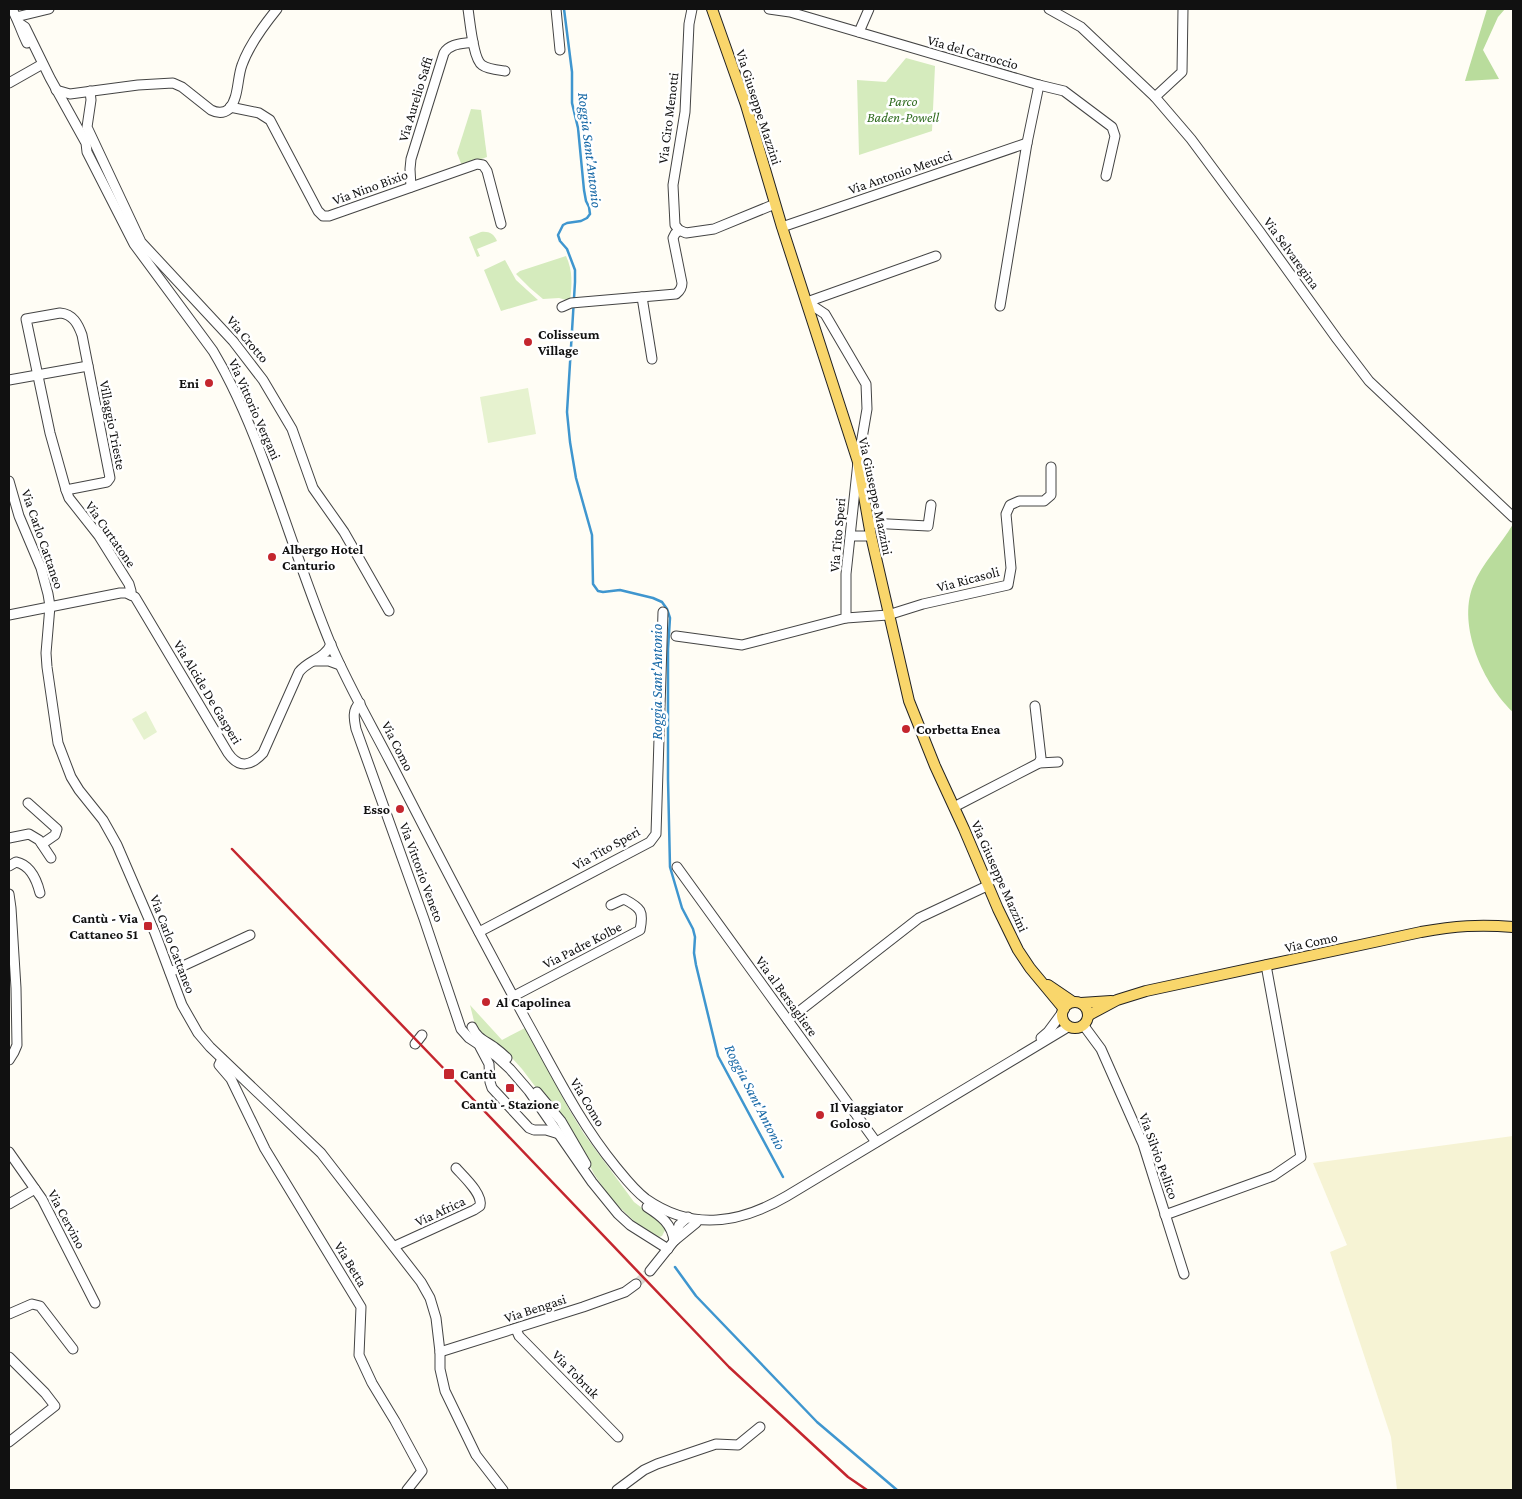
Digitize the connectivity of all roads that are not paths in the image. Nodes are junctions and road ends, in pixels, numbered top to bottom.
1 (49, 9) edge
2 (277, 9) edge
3 (468, 9) edge
4 (556, 9) edge
5 (692, 9) edge
6 (712, 9) edge
7 (769, 9) edge
8 (869, 9) edge
9 (1049, 9) edge
10 (1183, 9) edge
11 (16, 16) edge
12 (858, 32) junction
13 (474, 42) junction
14 (560, 50) dead end
15 (39, 66) junction
16 (505, 71) dead end
17 (9, 83) edge
18 (52, 85) junction
19 (1039, 86) junction
20 (86, 91) junction
21 (1156, 96) junction
22 (230, 107) junction
23 (66, 108) junction
24 (1027, 143) junction
25 (87, 152) junction
26 (1106, 176) dead end
27 (411, 187) junction
28 (775, 204) junction
29 (501, 224) dead end
30 (782, 227) junction
31 (679, 230) junction
32 (936, 256) dead end
33 (642, 297) junction
34 (807, 302) junction
35 (1000, 306) dead end
36 (562, 307) dead end
37 (652, 359) dead end
38 (88, 366) junction
39 (37, 375) junction
40 (9, 380) edge
41 (858, 462) junction
42 (1052, 467) dead end
43 (9, 481) edge
44 (66, 490) junction
45 (930, 505) dead end
46 (1513, 517) edge
47 (869, 523) junction
48 (851, 536) junction
49 (871, 536) junction
50 (131, 595) junction
51 (50, 606) junction
52 (389, 611) dead end
53 (663, 612) dead end
54 (888, 614) junction
55 (9, 615) edge
56 (846, 618) junction
57 (676, 636) dead end
58 (331, 644) junction
59 (312, 661) junction
60 (340, 665) junction
61 (360, 702) junction
62 (1035, 706) dead end
63 (1058, 762) dead end
64 (1039, 763) junction
65 (28, 803) dead end
66 (954, 807) junction
67 (9, 838) edge
68 (42, 844) junction
69 (51, 858) dead end
70 (9, 866) edge
71 (677, 867) dead end
72 (987, 886) junction
73 (40, 893) dead end
74 (9, 894) edge
75 (611, 905) dead end
76 (1513, 928) edge
77 (479, 932) junction
78 (250, 935) dead end
79 (1266, 965) junction
80 (170, 972) junction
81 (1037, 977) junction
82 (514, 996) junction
83 (1117, 1000) junction
84 (1077, 1003) junction
85 (1063, 1011) junction
86 (1089, 1015) junction
87 (788, 1020) junction
88 (1084, 1026) junction
89 (472, 1027) dead end
90 (1068, 1027) junction
91 (422, 1035) dead end
92 (415, 1044) dead end
93 (478, 1044) junction
94 (222, 1058) junction
95 (9, 1060) edge
96 (1011, 1060) junction
97 (560, 1134) junction
98 (876, 1142) junction
99 (9, 1152) edge
100 (456, 1168) dead end
101 (35, 1189) junction
102 (634, 1189) junction
103 (9, 1204) edge
104 (1165, 1215) junction
105 (688, 1218) junction
106 (698, 1220) junction
107 (395, 1246) junction
108 (671, 1246) junction
109 (650, 1271) tunnel mouth
110 (1184, 1274) dead end
111 (636, 1284) tunnel mouth
112 (95, 1303) dead end
113 (9, 1314) edge
114 (516, 1329) junction
115 (73, 1348) dead end
116 (440, 1352) junction
117 (9, 1356) edge
118 (760, 1427) dead end
119 (618, 1438) dead end
120 (9, 1442) edge
121 (407, 1490) edge
122 (503, 1490) edge
123 (617, 1490) edge

1 - 11 street
2 - 22 street
3 - 13 street
4 - 14 street
5 - 31 street, Via Ciro Menotti
6 - 28 main road, Via Giuseppe Mazzini
7 - 12 street, Via del Carroccio
8 - 12 street
9 - 21 street, Via Selvaregina
10 - 21 street
11 - 15 street, Via Vittorio Vergani
11 - 18 street, Via Vittorio Vergani
12 - 19 street, Via del Carroccio
13 - 16 street
13 - 27 street, Via Aurelio Saffi
15 - 17 street
15 - 18 street, Via Vittorio Vergani
18 - 20 street
18 - 20 street
18 - 23 street, Via Vittorio Vergani
18 - 25 street, Via Vittorio Vergani
19 - 24 street
19 - 26 street, Via del Carroccio
20 - 22 street
20 - 23 street
20 - 52 street, Via Crotto
21 - 46 street, Via Selvaregina
22 - 27 street, Via Nino Bixio
23 - 25 street, Via Vittorio Vergani
24 - 30 street, Via Antonio Meucci
24 - 35 street
25 - 58 street, Via Vittorio Vergani
27 - 29 street, Via Nino Bixio
28 - 30 main road, Via Giuseppe Mazzini
28 - 31 street
30 - 34 main road, Via Giuseppe Mazzini
31 - 33 street, Via Ciro Menotti
32 - 34 street
33 - 36 street, Via Ciro Menotti
33 - 37 street
34 - 41 main road, Via Giuseppe Mazzini
34 - 41 street, Via Tito Speri
38 - 39 street
38 - 39 street, Villaggio Trieste
38 - 44 street, Villaggio Trieste
39 - 40 street
39 - 44 street, Villaggio Trieste
41 - 47 main road, Via Giuseppe Mazzini
41 - 48 street, Via Tito Speri
42 - 54 street, Via Ricasoli
43 - 51 street, Via Carlo Cattaneo
44 - 50 street, Via Curtatone
45 - 47 street
47 - 49 main road, Via Giuseppe Mazzini
48 - 49 street
48 - 56 street, Via Tito Speri
49 - 54 main road, Via Giuseppe Mazzini
50 - 51 street
50 - 59 street, Via Alcide De Gasperi
51 - 55 street
51 - 80 street, Via Carlo Cattaneo
53 - 77 street, Via Tito Speri
54 - 56 street, Via Ricasoli
54 - 66 main road, Via Giuseppe Mazzini
56 - 57 street
58 - 59 street, Via Alcide De Gasperi
58 - 60 street, Via Como
59 - 60 street
60 - 61 street, Via Como
61 - 77 street, Via Como
61 - 93 street, Via Vittorio Veneto
62 - 64 street
63 - 64 street
64 - 66 street
65 - 68 street
66 - 72 main road, Via Giuseppe Mazzini
67 - 68 street
68 - 69 street
70 - 73 street
71 - 87 street, Via al Bersagliere
72 - 81 main road, Via Giuseppe Mazzini
72 - 87 street
74 - 95 street
75 - 82 street, Via Padre Kolbe
76 - 79 main road, Via Como
77 - 82 street, Via Como
78 - 80 street
79 - 83 main road, Via Como
79 - 104 street
80 - 94 street, Via Carlo Cattaneo
81 - 84 main road, Via Giuseppe Mazzini
81 - 85 main road, Via Giuseppe Mazzini
82 - 102 street, Via Como
83 - 84 main road, Via Como
83 - 86 main road, Via Como
84 - 85 main road
84 - 86 main road
85 - 90 main road
85 - 96 street, Via Como
86 - 88 main road
87 - 98 street, Via al Bersagliere
88 - 90 main road
88 - 104 street, Via Silvio Pellico
89 - 108 street
90 - 96 street, Via Como
91 - 92 street
93 - 97 street, Via Vittorio Veneto
93 - 97 street, Via Vittorio Veneto
94 - 107 street, Via Carlo Cattaneo
94 - 121 street, Via Betta
96 - 98 street, Via Como
97 - 108 street, Via Vittorio Veneto
98 - 106 street, Via Como
99 - 101 street, Via Cervino
100 - 107 street, Via Africa
101 - 103 street
101 - 112 street, Via Cervino
102 - 105 street, Via Como
102 - 108 street
104 - 110 street, Via Silvio Pellico
105 - 106 street, Via Como
105 - 108 street
106 - 108 street
107 - 116 street, Via Carlo Cattaneo
108 - 109 street
111 - 114 street, Via Bengasi
113 - 115 street
114 - 116 street, Via Bengasi
114 - 119 street, Via Tobruk
116 - 122 street, Via Carlo Cattaneo
117 - 120 street
118 - 123 street

